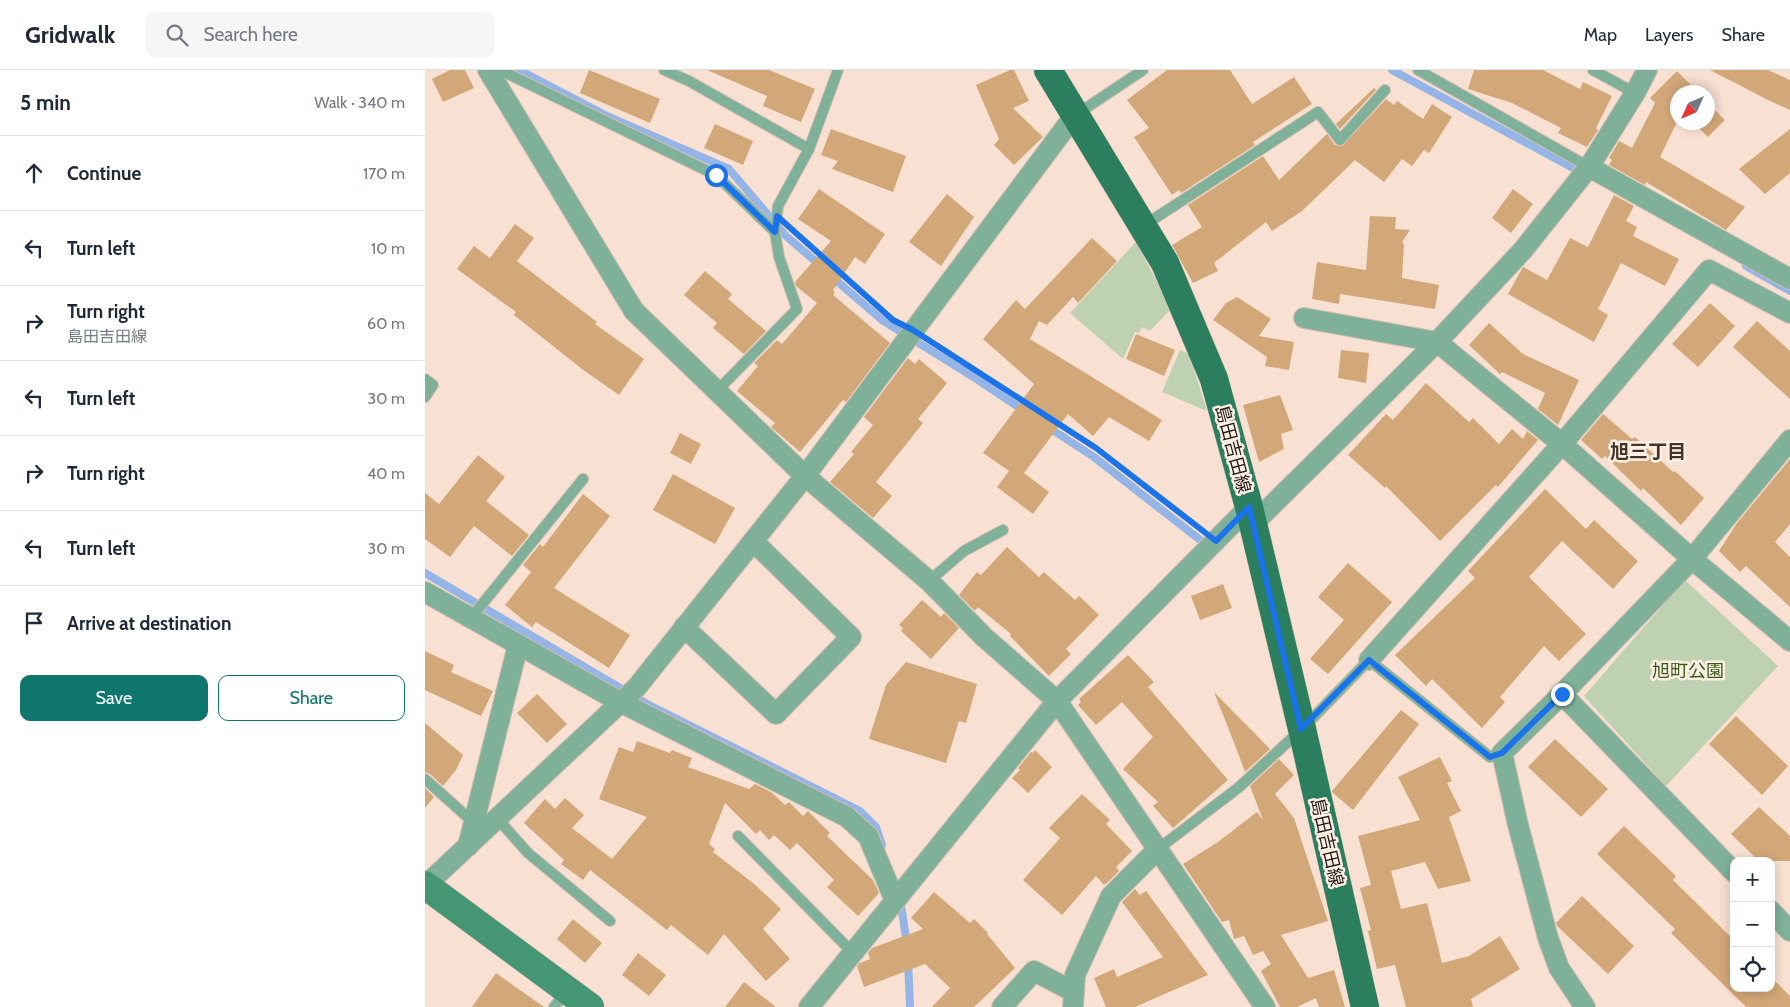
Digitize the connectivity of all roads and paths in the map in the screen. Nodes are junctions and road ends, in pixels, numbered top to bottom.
1 (488, 70) edge
2 (500, 70) edge
3 (664, 70) edge
4 (838, 70) edge
5 (1048, 70) edge
6 (1143, 70) edge
7 (1418, 70) edge
8 (1593, 70) edge
9 (1647, 70) edge
10 (1385, 90) dead end
11 (1635, 93) junction
12 (1074, 116) junction
13 (809, 149) junction
14 (1589, 168) junction
15 (777, 216) junction
16 (1142, 226) junction
17 (775, 232) junction
18 (1790, 279) edge
19 (1790, 313) edge
20 (1305, 318) dead end
21 (913, 330) junction
22 (1437, 342) junction
23 (425, 379) edge
24 (717, 391) junction
25 (425, 397) edge
26 (1790, 440) edge
27 (1562, 444) junction
28 (805, 476) junction
29 (583, 479) dead end
30 (1251, 516) junction
31 (1003, 530) dead end
32 (753, 541) junction
33 (1216, 541) junction
34 (1691, 559) junction
35 (929, 581) junction
36 (425, 592) edge
37 (471, 618) junction
38 (684, 627) junction
39 (1790, 641) edge
40 (517, 645) junction
41 (1369, 660) junction
42 (1562, 694) junction
43 (1057, 701) junction
44 (620, 702) junction
45 (1301, 729) junction
46 (1502, 753) junction
47 (425, 779) edge
48 (497, 818) junction
49 (474, 823) junction
50 (737, 836) dead end
51 (468, 846) junction
52 (1158, 849) junction
53 (1730, 868) edge
54 (425, 886) edge
55 (895, 901) junction
56 (1775, 915) edge
57 (610, 921) dead end
58 (1790, 931) edge
59 (853, 953) junction
60 (561, 999) edge
61 (1074, 1000) edge
62 (590, 1007) edge
63 (809, 1007) edge
64 (1002, 1007) edge
65 (1265, 1007) edge
66 (1365, 1007) edge
67 (1585, 1007) edge

1 - 24 street
2 - 17 lane
3 - 13 lane
4 - 13 lane
5 - 12 main road, 島田吉田線
6 - 12 lane
7 - 14 lane
8 - 11 lane
9 - 11 street
10 - 16 lane
11 - 14 street
12 - 16 main road, 島田吉田線
12 - 21 street
13 - 15 lane
14 - 18 street
14 - 22 street
15 - 17 lane
15 - 21 path
16 - 30 main road, 島田吉田線
17 - 24 lane
19 - 27 street
20 - 22 street
21 - 28 street
21 - 33 path
22 - 27 street
22 - 30 street
23 - 25 lane
24 - 28 street
26 - 34 street
27 - 34 street
27 - 41 street
28 - 32 street
28 - 35 street
29 - 37 lane
30 - 33 street
30 - 45 main road, 島田吉田線
31 - 35 lane
32 - 38 street
32 - 38 street
33 - 43 street
34 - 39 street
34 - 42 street
35 - 43 street
36 - 37 street
37 - 40 street
38 - 44 street
40 - 44 street
40 - 49 street
41 - 45 lane
41 - 46 lane
42 - 46 street
42 - 53 street
43 - 52 street
43 - 55 street
44 - 48 street
44 - 55 street
45 - 52 lane
45 - 66 main road, 島田吉田線
46 - 67 street
47 - 49 lane
48 - 51 street
48 - 57 lane
49 - 51 street
50 - 59 lane
51 - 54 street
52 - 61 street
52 - 65 street
54 - 60 street
55 - 59 street
56 - 58 street
59 - 63 street
60 - 62 street
61 - 64 street

